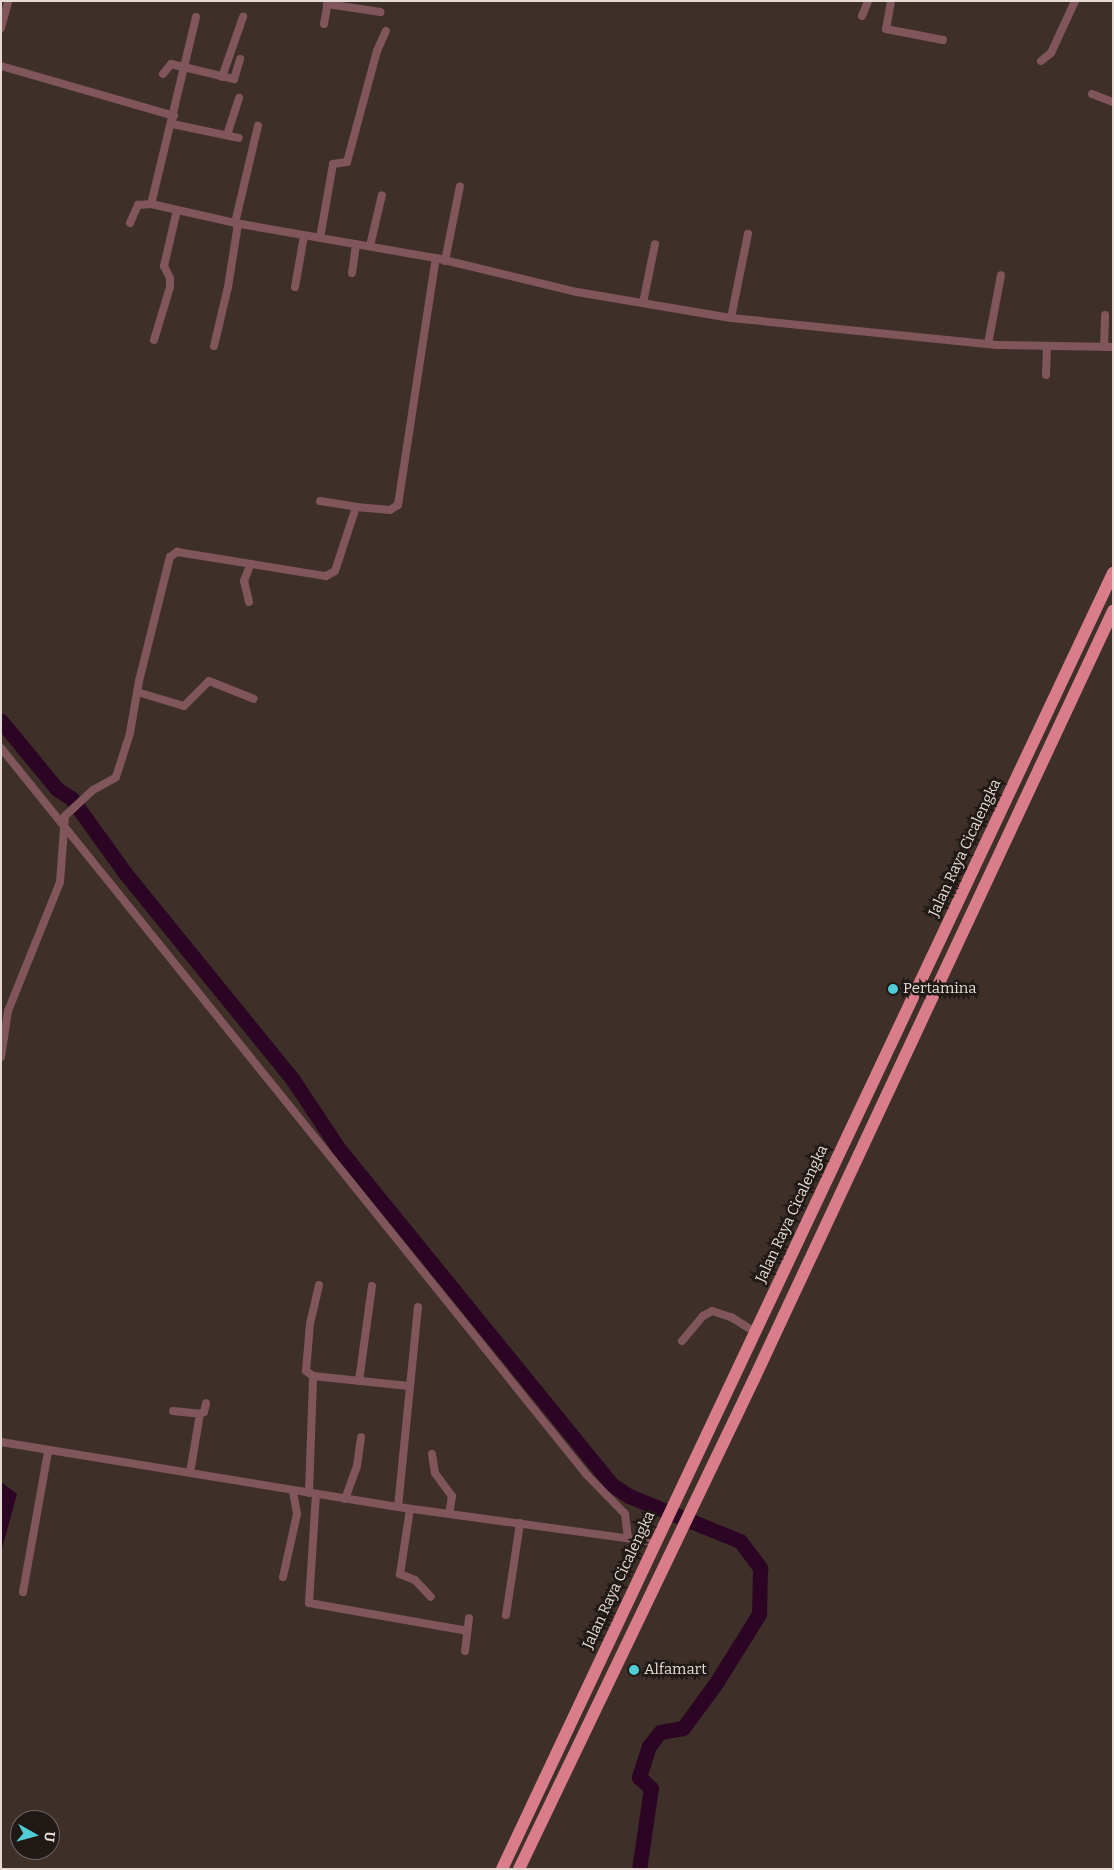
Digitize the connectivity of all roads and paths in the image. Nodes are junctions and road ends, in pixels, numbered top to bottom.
1 (8, 1) edge
2 (868, 1) edge
3 (891, 1) edge
4 (1075, 1) edge
5 (328, 3) edge
6 (380, 12) dead end
7 (862, 16) dead end
8 (196, 17) dead end
9 (243, 17) dead end
10 (324, 24) dead end
11 (1, 28) edge
12 (386, 31) dead end
13 (943, 40) dead end
14 (240, 59) dead end
15 (1041, 61) dead end
16 (1, 66) edge
17 (185, 66) junction
18 (163, 74) dead end
19 (222, 77) junction
20 (1092, 94) dead end
21 (239, 98) dead end
22 (1113, 102) edge
23 (173, 120) junction
24 (258, 126) dead end
25 (227, 135) junction
26 (239, 138) dead end
27 (460, 186) dead end
28 (382, 195) dead end
29 (151, 204) junction
30 (177, 210) junction
31 (130, 223) dead end
32 (237, 223) junction
33 (748, 234) dead end
34 (304, 236) junction
35 (320, 238) junction
36 (356, 244) junction
37 (655, 244) dead end
38 (370, 246) junction
39 (436, 258) junction
40 (444, 261) junction
41 (352, 273) dead end
42 (1001, 275) dead end
43 (295, 287) dead end
44 (644, 303) junction
45 (1105, 314) dead end
46 (731, 318) junction
47 (154, 340) dead end
48 (988, 344) junction
49 (214, 346) dead end
50 (1047, 346) junction
51 (1104, 347) junction
52 (1113, 347) edge
53 (1046, 375) dead end
54 (320, 501) dead end
55 (356, 507) junction
56 (250, 564) junction
57 (1113, 573) edge
58 (248, 602) dead end
59 (1113, 611) edge
60 (137, 692) junction
61 (254, 699) dead end
62 (1, 748) edge
63 (63, 820) junction
64 (1, 1057) edge
65 (319, 1285) dead end
66 (372, 1286) dead end
67 (418, 1307) dead end
68 (754, 1332) junction
69 (682, 1341) dead end
70 (313, 1376) junction
71 (359, 1381) junction
72 (408, 1386) junction
73 (206, 1403) dead end
74 (173, 1411) dead end
75 (200, 1414) junction
76 (361, 1437) dead end
77 (1, 1442) edge
78 (48, 1451) junction
79 (432, 1454) dead end
80 (190, 1473) junction
81 (293, 1491) junction
82 (313, 1494) junction
83 (346, 1499) junction
84 (398, 1507) junction
85 (410, 1509) junction
86 (449, 1514) junction
87 (520, 1524) junction
88 (628, 1538) junction
89 (655, 1542) junction
90 (284, 1576) dead end
91 (22, 1592) dead end
92 (430, 1597) dead end
93 (506, 1615) dead end
94 (469, 1618) dead end
95 (467, 1631) junction
96 (465, 1651) dead end
97 (502, 1869) edge
98 (519, 1869) edge

1 - 11 street
2 - 7 street
3 - 13 street
4 - 15 street
5 - 6 street
5 - 10 street
8 - 17 street
9 - 19 street
12 - 35 street
14 - 19 street
16 - 23 street
17 - 18 street
17 - 19 street
17 - 23 street
20 - 22 street
21 - 25 street
23 - 25 street
23 - 29 street
24 - 32 street
25 - 26 street
27 - 40 street
28 - 38 street
29 - 30 street
29 - 31 street
30 - 32 street
30 - 47 street
32 - 34 street
32 - 49 street
33 - 46 street
34 - 35 street
34 - 43 street
35 - 36 street
36 - 38 street
36 - 41 street
37 - 44 street
38 - 39 street
39 - 40 street
39 - 55 street
40 - 44 street
42 - 48 street
44 - 46 street
45 - 51 street
46 - 48 street
48 - 50 street
50 - 51 street
50 - 53 street
51 - 52 street
54 - 55 street
55 - 56 street
56 - 58 street
56 - 60 street
57 - 68 highway, Jalan Raya Cicalengka
59 - 98 highway
60 - 61 street
60 - 63 street
62 - 63 street
63 - 64 street
63 - 88 street
65 - 70 street
66 - 71 street
67 - 72 street
68 - 69 street
68 - 89 highway, Jalan Raya Cicalengka
70 - 71 street
70 - 82 street
71 - 72 street
72 - 84 street
73 - 75 street
74 - 75 street
75 - 80 street
76 - 83 street
77 - 78 street
78 - 80 street
78 - 91 street
79 - 86 street
80 - 81 street
81 - 82 street
81 - 90 street
82 - 83 street
82 - 95 street
83 - 84 street
84 - 85 street
85 - 86 street
85 - 92 street
86 - 87 street
87 - 88 street
87 - 93 street
88 - 89 street
89 - 97 highway, Jalan Raya Cicalengka
94 - 95 street
95 - 96 street

